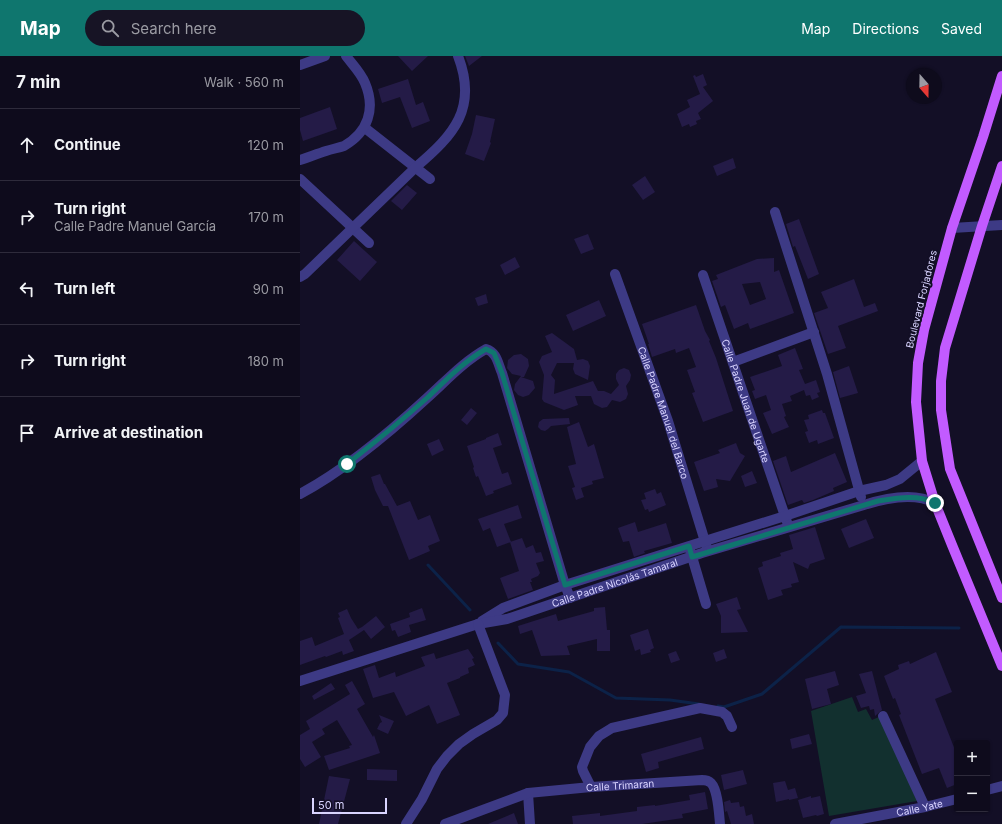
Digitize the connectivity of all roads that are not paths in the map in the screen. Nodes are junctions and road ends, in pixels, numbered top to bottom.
1 (325, 56) edge
2 (346, 56) edge
3 (458, 56) edge
4 (300, 65) edge
5 (1002, 76) edge
6 (365, 128) junction
7 (300, 160) edge
8 (1002, 166) edge
9 (416, 167) junction
10 (430, 178) dead end
11 (300, 179) edge
12 (775, 212) dead end
13 (1002, 225) edge
14 (982, 226) junction
15 (952, 228) junction
16 (353, 229) junction
17 (369, 243) dead end
18 (615, 274) dead end
19 (703, 275) dead end
20 (300, 277) edge
21 (814, 332) junction
22 (733, 362) junction
23 (922, 461) junction
24 (859, 491) junction
25 (300, 494) edge
26 (935, 503) junction
27 (864, 505) junction
28 (785, 516) junction
29 (789, 528) junction
30 (706, 541) junction
31 (689, 546) junction
32 (708, 552) junction
33 (692, 557) junction
34 (565, 585) junction
35 (570, 598) junction
36 (1002, 598) edge
37 (706, 604) dead end
38 (478, 624) junction
39 (1002, 666) edge
40 (300, 681) edge
41 (883, 716) dead end
42 (732, 727) dead end
43 (1002, 786) edge
44 (591, 787) junction
45 (990, 789) edge
46 (528, 793) junction
47 (954, 799) edge
48 (925, 807) junction
49 (406, 824) edge
50 (445, 824) edge
51 (530, 824) edge
52 (720, 824) edge
53 (835, 824) edge

1 - 4 street
2 - 6 street
3 - 9 street
5 - 15 main road, Boulevard Forjadores
6 - 7 street
6 - 9 street
8 - 14 main road
9 - 10 street
9 - 16 street
11 - 16 street
12 - 21 street
13 - 14 street
14 - 15 street
14 - 36 main road
15 - 23 main road, Boulevard Forjadores
16 - 17 street
16 - 20 street
18 - 30 street, Calle Padre Manuel del Barco
19 - 22 street, Calle Padre Juan de Ugarte
21 - 22 street
21 - 24 street
22 - 28 street, Calle Padre Juan de Ugarte
23 - 24 street, Calle Padre Nicolás Tamaral
23 - 26 main road, Boulevard Forjadores
24 - 27 street
24 - 28 street, Calle Padre Nicolás Tamaral
25 - 34 street
26 - 27 street, Calle Padre Nicolás Tamaral
26 - 39 main road, Boulevard Forjadores
27 - 29 street, Calle Padre Nicolás Tamaral
28 - 29 street, Calle Padre Juan de Ugarte
28 - 30 street, Calle Padre Nicolás Tamaral
29 - 32 street, Calle Padre Nicolás Tamaral
30 - 31 street, Calle Padre Nicolás Tamaral
30 - 32 street, Calle Padre Manuel del Barco
31 - 33 street
31 - 34 street, Calle Padre Nicolás Tamaral
32 - 33 street, Calle Padre Nicolás Tamaral
33 - 35 street, Calle Padre Nicolás Tamaral
33 - 37 street
34 - 35 street
34 - 38 street, Calle Padre Nicolás Tamaral
35 - 38 street, Calle Padre Nicolás Tamaral
38 - 40 street, Calle Padre Nicolás Tamaral
38 - 49 street
41 - 48 street
42 - 44 street
43 - 45 street
44 - 46 street, Calle Trimaran
44 - 52 street, Calle Trimaran
46 - 50 street, Calle Trimaran
46 - 51 street
47 - 48 street, Calle Yate
48 - 53 street, Calle Yate

